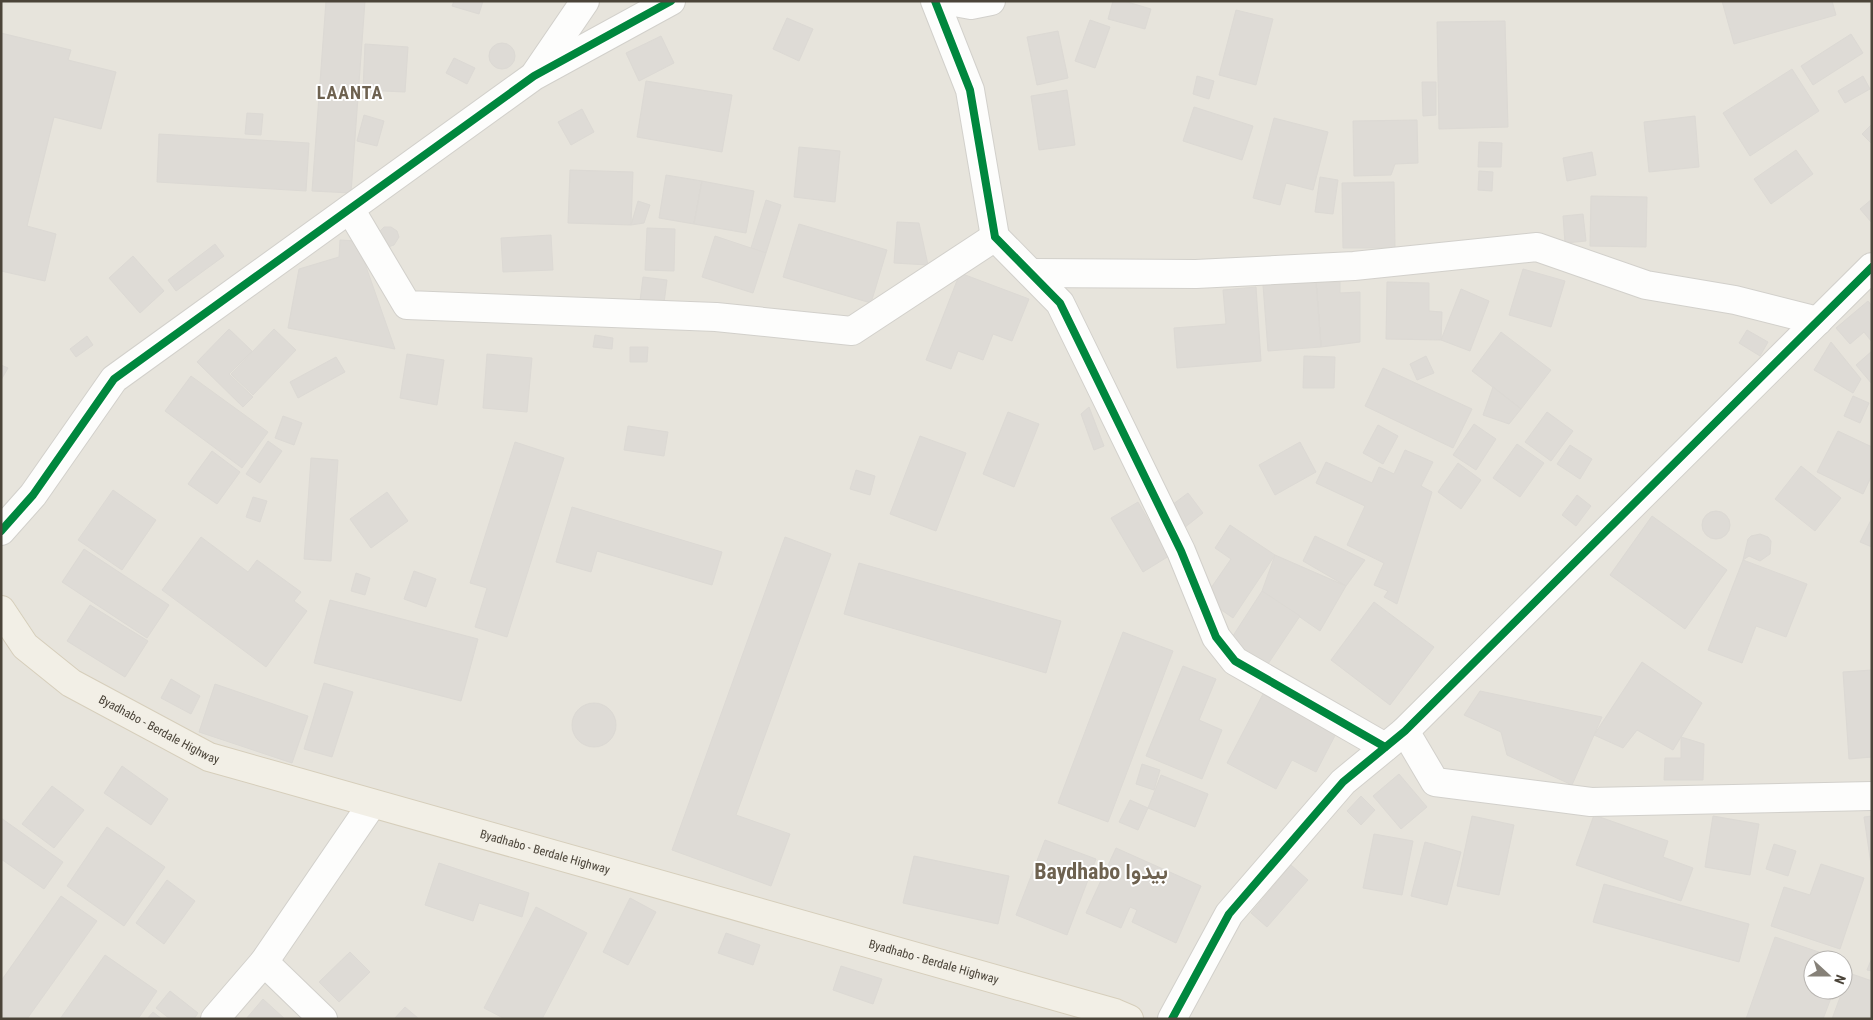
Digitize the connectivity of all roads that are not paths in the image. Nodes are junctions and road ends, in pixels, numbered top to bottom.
1 (585, 1) edge
2 (671, 1) edge
3 (935, 1) edge
4 (949, 1) edge
5 (991, 1) edge
6 (534, 76) junction
7 (350, 209) junction
8 (995, 237) junction
9 (1872, 267) edge
10 (1031, 273) junction
11 (1818, 321) junction
12 (1, 531) edge
13 (1, 610) edge
14 (1395, 739) junction
15 (1872, 796) edge
16 (372, 804) junction
17 (264, 962) junction
18 (1119, 1017) edge
19 (215, 1019) edge
20 (323, 1019) edge
21 (1172, 1019) edge

1 - 6 street
2 - 6 street
3 - 8 street
4 - 5 street
6 - 7 street
7 - 8 street
7 - 12 street
8 - 10 street
9 - 11 street
10 - 11 street
10 - 14 street
11 - 14 street
13 - 16 main road, Byadhabo - Berdale Highway
14 - 15 street
14 - 21 street
16 - 17 street
16 - 18 main road, Byadhabo - Berdale Highway
17 - 19 street
17 - 20 street

